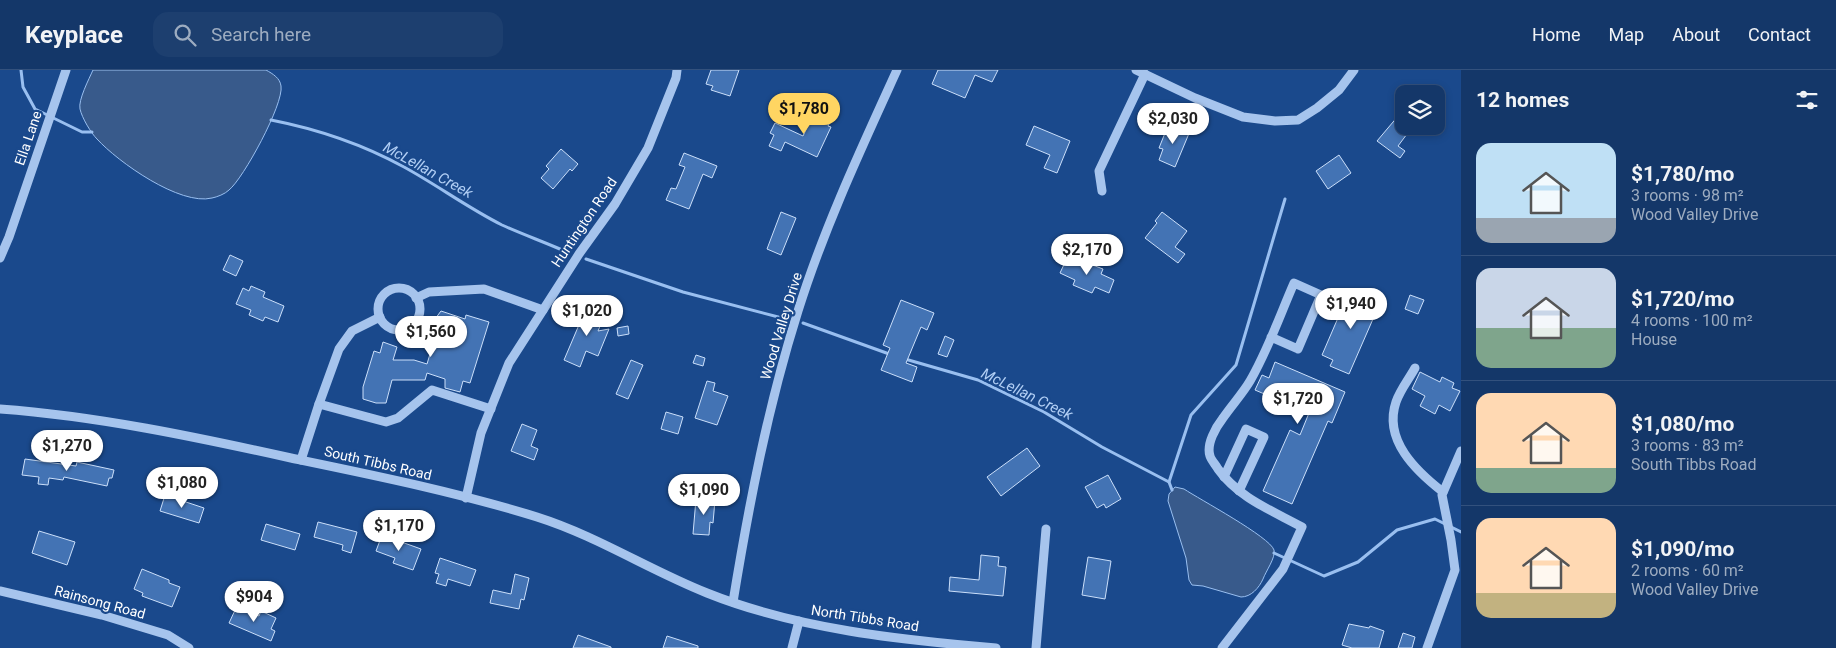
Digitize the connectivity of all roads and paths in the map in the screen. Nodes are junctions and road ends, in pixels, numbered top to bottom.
1 (66, 70) edge
2 (677, 70) edge
3 (897, 70) edge
4 (1354, 70) edge
5 (1141, 72) edge
6 (1102, 191) dead end
7 (3, 242) edge
8 (0, 258) edge
9 (416, 298) junction
10 (543, 310) junction
11 (380, 317) junction
12 (1271, 337) junction
13 (1416, 368) dead end
14 (319, 404) junction
15 (491, 408) junction
16 (0, 409) edge
17 (1461, 452) edge
18 (301, 460) junction
19 (1224, 477) junction
20 (1239, 492) junction
21 (1443, 492) junction
22 (466, 498) junction
23 (1046, 529) dead end
24 (0, 591) edge
25 (733, 602) junction
26 (799, 621) junction
27 (189, 648) edge
28 (792, 648) edge
29 (996, 648) edge
30 (1036, 648) edge
31 (1222, 648) edge
32 (1426, 648) edge

1 - 7 street, Ella Lane
2 - 10 street, Huntington Road
3 - 25 street, Wood Valley Drive
4 - 5 street
5 - 6 street
7 - 8 street, Ella Lane
9 - 10 street
9 - 11 street
9 - 11 street
10 - 15 street, Huntington Road
11 - 14 street
12 - 12 street
12 - 19 street
13 - 21 street
14 - 15 street
14 - 18 street
15 - 22 street, Huntington Road
16 - 18 street, South Tibbs Road
17 - 21 street
18 - 22 street, South Tibbs Road
19 - 20 street
19 - 20 street
20 - 31 street
21 - 32 street
22 - 25 street, South Tibbs Road
23 - 30 street
24 - 27 street, Rainsong Road
25 - 26 street, North Tibbs Road
26 - 28 street
26 - 29 street, North Tibbs Road

